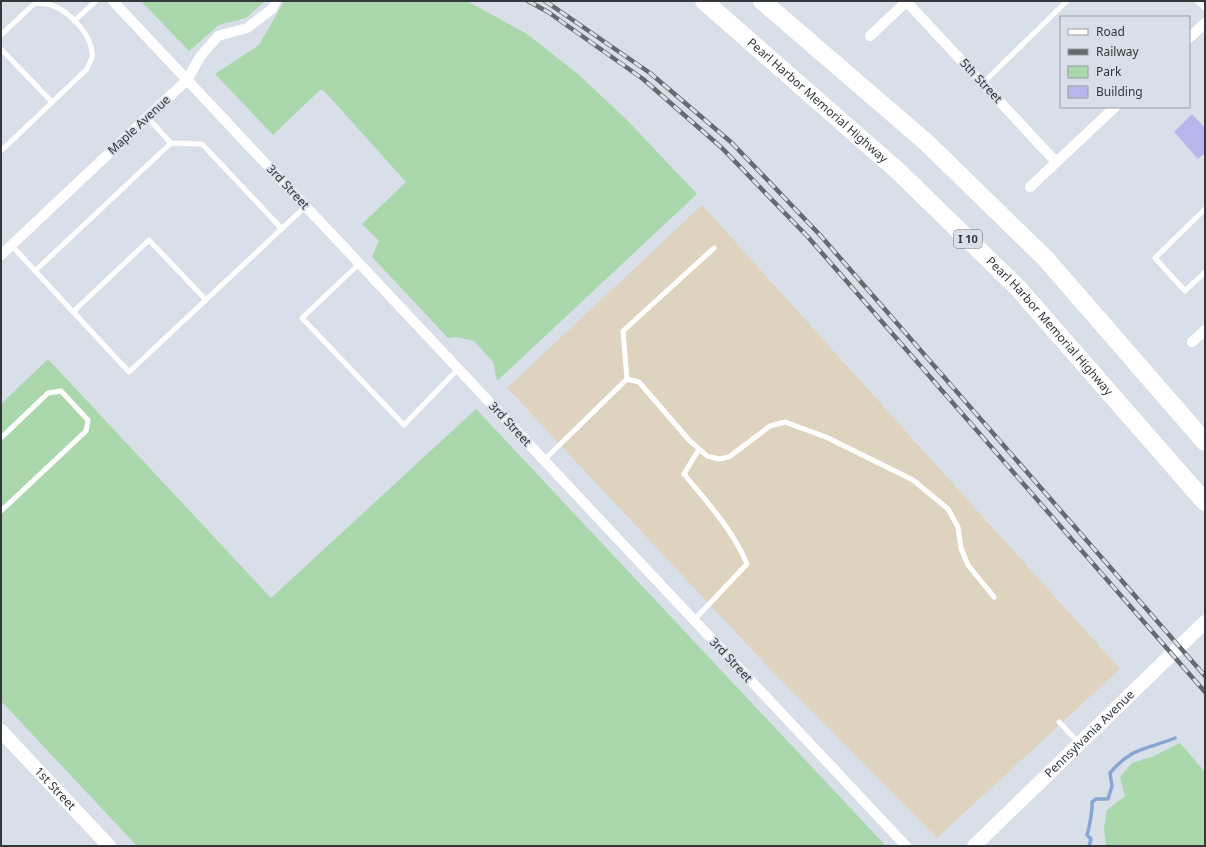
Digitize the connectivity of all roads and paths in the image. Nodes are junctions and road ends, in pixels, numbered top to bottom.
1 (96, 1) edge
2 (113, 1) edge
3 (276, 1) edge
4 (704, 1) edge
5 (762, 1) edge
6 (907, 1) edge
7 (1067, 1) edge
8 (1197, 1) edge
9 (1205, 8) edge
10 (74, 21) junction
11 (1205, 23) edge
12 (1, 35) edge
13 (870, 36) dead end
14 (1190, 37) edge
15 (1, 49) edge
16 (187, 80) junction
17 (983, 83) junction
18 (52, 102) junction
19 (1114, 108) edge
20 (148, 117) junction
21 (171, 143) junction
22 (1, 151) edge
23 (1056, 162) junction
24 (1030, 187) dead end
25 (306, 206) junction
26 (1205, 209) edge
27 (282, 229) junction
28 (12, 246) junction
29 (714, 248) dead end
30 (1, 256) edge
31 (360, 264) junction
32 (35, 271) junction
33 (1205, 272) edge
34 (206, 300) junction
35 (73, 312) junction
36 (1205, 330) edge
37 (1192, 342) dead end
38 (458, 369) junction
39 (627, 379) junction
40 (1, 438) edge
41 (1205, 442) edge
42 (699, 449) junction
43 (544, 460) junction
44 (1205, 502) edge
45 (1, 511) edge
46 (994, 597) dead end
47 (694, 620) junction
48 (1205, 622) edge
49 (1059, 722) dead end
50 (1, 731) edge
51 (1079, 743) junction
52 (109, 846) edge
53 (906, 846) edge
54 (974, 846) edge

1 - 10 lane
2 - 16 street, 3rd Street
3 - 16 street, Maple Avenue
4 - 44 highway, Pearl Harbor Memorial Highway / I 10
5 - 41 highway
6 - 13 street
6 - 17 street, 5th Street
7 - 17 lane
8 - 9 lane
10 - 12 lane
10 - 18 lane
11 - 14 street
15 - 18 lane
16 - 20 street, Maple Avenue
16 - 25 street, 3rd Street
17 - 23 street, 5th Street
18 - 22 lane
19 - 23 street
20 - 21 lane
20 - 28 street, Maple Avenue
21 - 27 lane
21 - 32 lane
23 - 24 street
25 - 27 lane
25 - 31 street, 3rd Street
26 - 33 lane
27 - 34 lane
28 - 30 street, Maple Avenue
28 - 32 lane
29 - 39 lane
31 - 38 street, 3rd Street
31 - 38 lane
32 - 35 lane
34 - 35 lane
34 - 35 lane
36 - 37 street
38 - 43 street, 3rd Street
39 - 42 lane
39 - 43 lane
40 - 45 lane
42 - 46 lane
42 - 47 lane
43 - 47 street, 3rd Street
47 - 53 street, 3rd Street
48 - 51 street, Pennsylvania Avenue
49 - 51 lane
50 - 52 street, 1st Street
51 - 54 street, Pennsylvania Avenue

